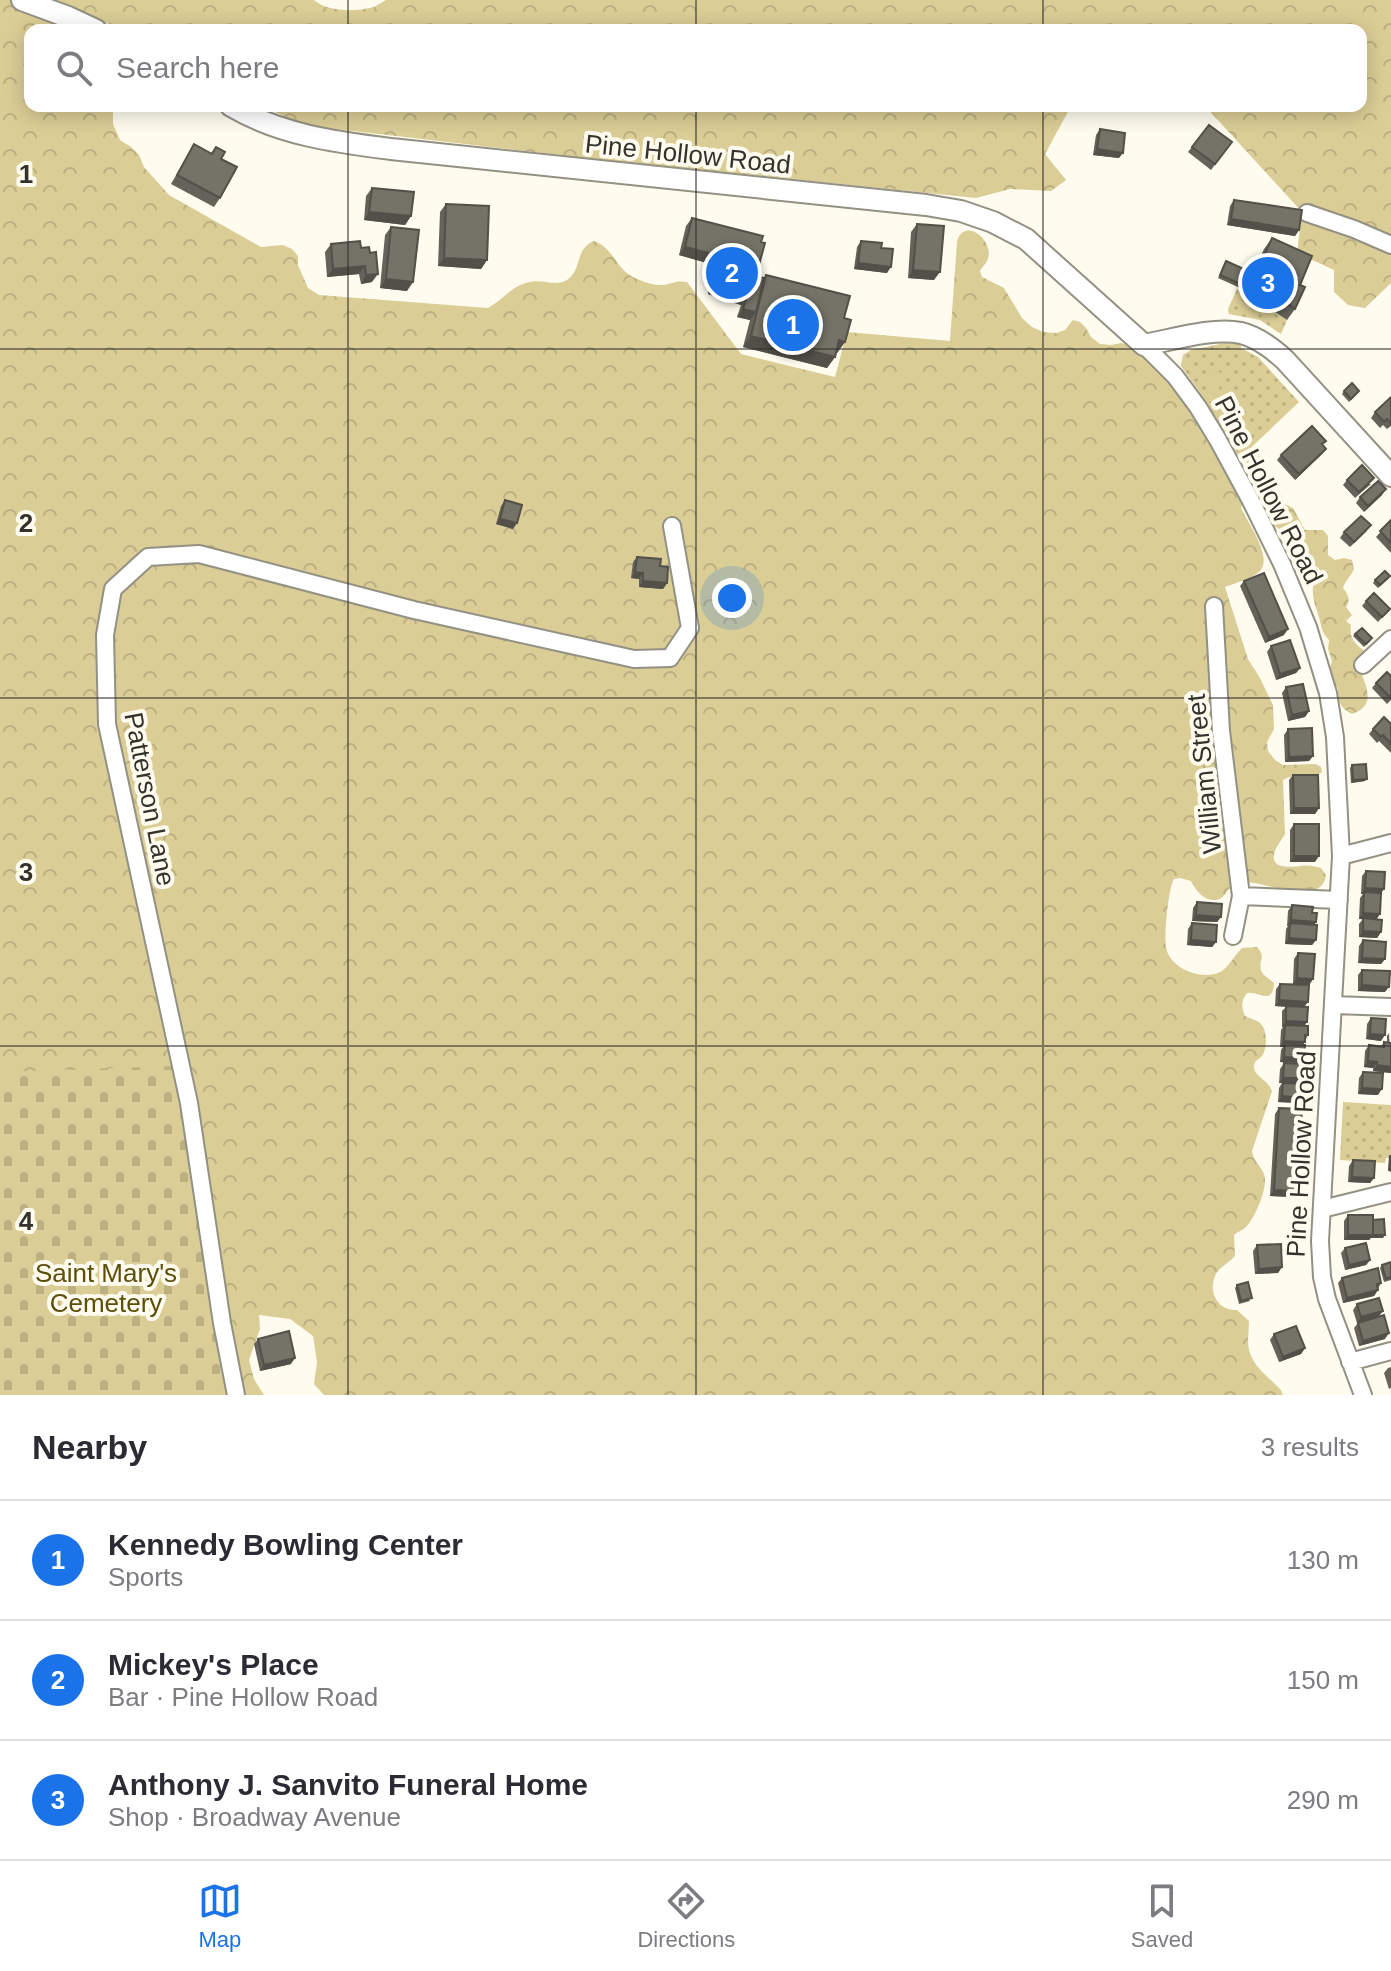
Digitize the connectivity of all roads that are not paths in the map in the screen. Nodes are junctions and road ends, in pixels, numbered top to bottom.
1 (22, 0) edge
2 (83, 24) edge
3 (244, 112) edge
4 (1307, 213) dead end
5 (1391, 245) edge
6 (1144, 345) junction
7 (1391, 476) edge
8 (672, 526) dead end
9 (1214, 606) dead end
10 (1391, 639) edge
11 (1363, 665) dead end
12 (1391, 843) edge
13 (1341, 856) junction
14 (1241, 896) junction
15 (1339, 900) junction
16 (1233, 936) dead end
17 (1334, 1005) junction
18 (1391, 1007) edge
19 (1391, 1192) edge
20 (1322, 1209) junction
21 (1391, 1351) edge
22 (1350, 1362) junction
23 (236, 1395) edge
24 (1363, 1395) edge

1 - 2 street
3 - 6 street, Pine Hollow Road
4 - 5 street
6 - 7 street
6 - 13 street, Pine Hollow Road
8 - 23 street, Patterson Lane
9 - 14 street, William Street
10 - 11 street
12 - 13 street
13 - 15 street, Pine Hollow Road
14 - 15 street
14 - 16 street, William Street
15 - 17 street, Pine Hollow Road
17 - 18 street
17 - 20 street, Pine Hollow Road
19 - 20 street
20 - 22 street, Pine Hollow Road
21 - 22 street
22 - 24 street, Pine Hollow Road

